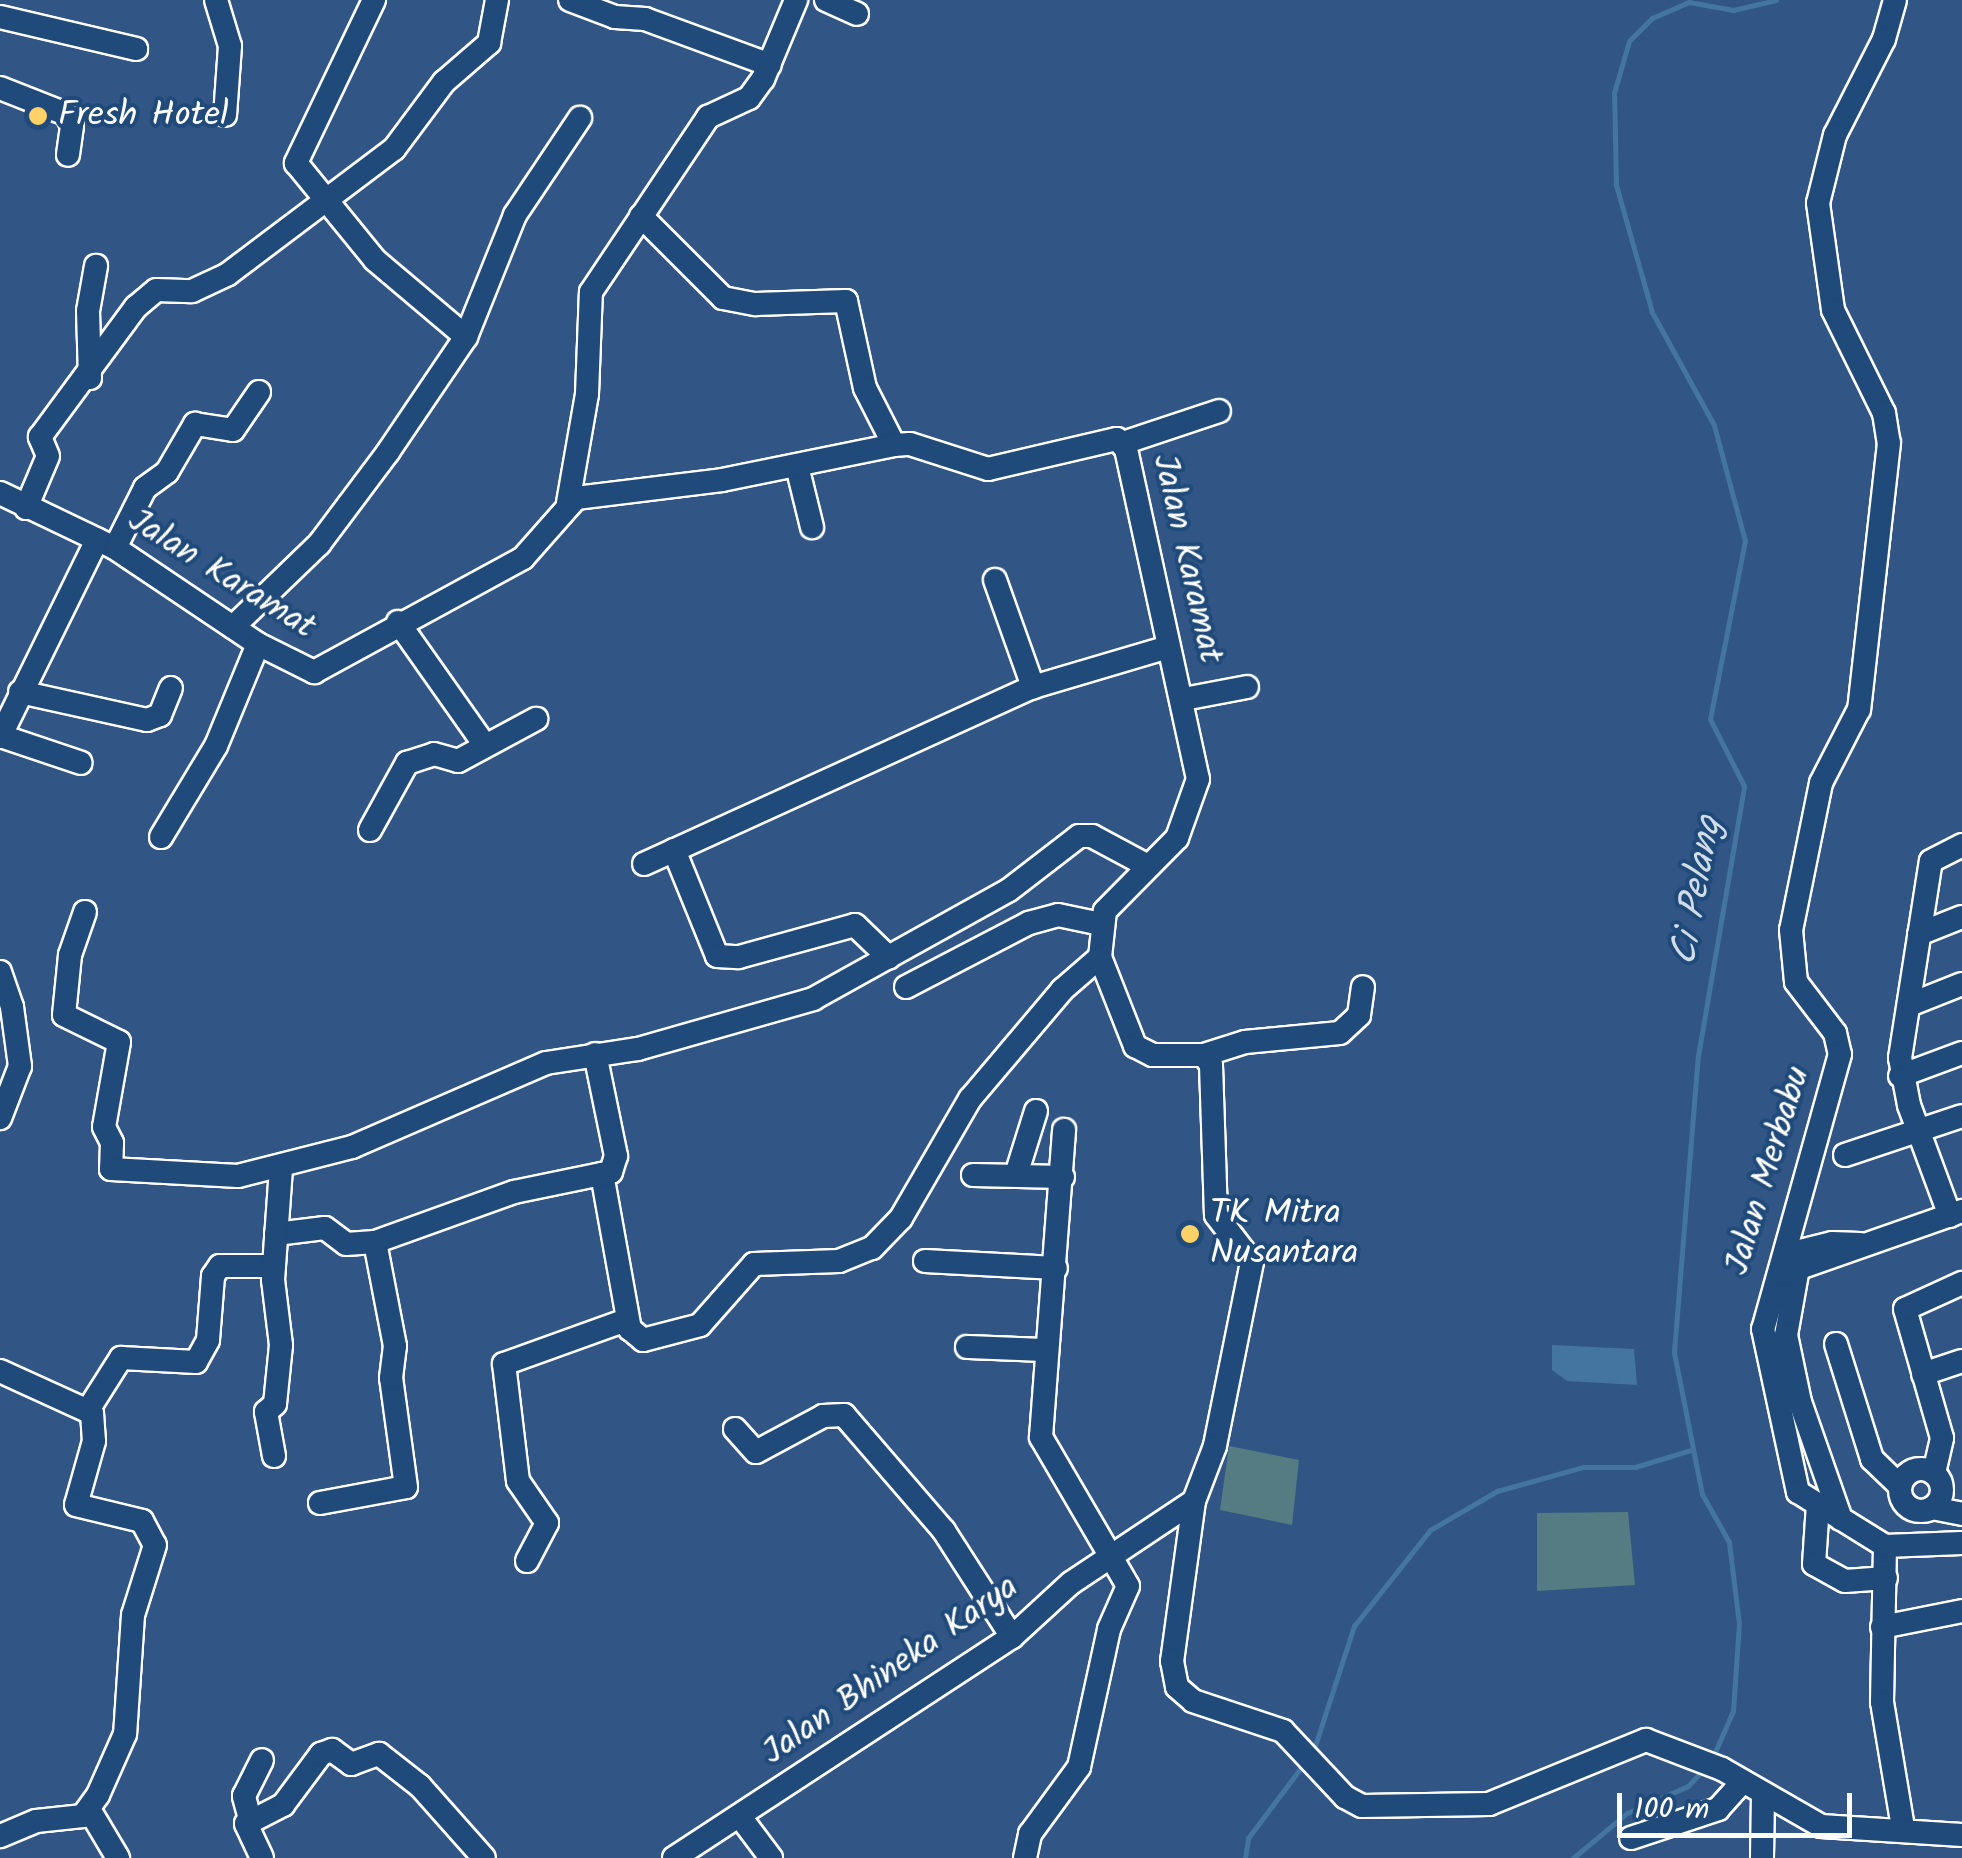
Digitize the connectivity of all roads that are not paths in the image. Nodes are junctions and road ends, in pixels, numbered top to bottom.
1 (216, 0) edge
2 (374, 0) edge
3 (497, 0) edge
4 (570, 0) edge
5 (796, 0) edge
6 (826, 0) edge
7 (1895, 0) edge
8 (648, 10) edge
9 (858, 14) dead end
10 (0, 17) edge
11 (136, 49) dead end
12 (770, 65) junction
13 (0, 88) edge
14 (225, 115) dead end
15 (580, 118) dead end
16 (68, 155) dead end
17 (327, 200) junction
18 (641, 216) junction
19 (96, 266) dead end
20 (466, 338) junction
21 (90, 378) junction
22 (259, 392) dead end
23 (1219, 411) dead end
24 (1123, 443) junction
25 (894, 445) junction
26 (797, 466) junction
27 (0, 492) edge
28 (568, 503) junction
29 (26, 508) junction
30 (812, 527) dead end
31 (106, 544) junction
32 (994, 580) dead end
33 (398, 622) junction
34 (233, 627) junction
35 (258, 644) junction
36 (1164, 648) junction
37 (1033, 687) junction
38 (1247, 687) dead end
39 (171, 688) dead end
40 (20, 692) junction
41 (1184, 699) junction
42 (536, 719) dead end
43 (0, 737) edge
44 (484, 744) junction
45 (81, 763) dead end
46 (370, 830) dead end
47 (161, 837) dead end
48 (1962, 846) edge
49 (674, 850) junction
50 (644, 864) dead end
51 (1148, 866) junction
52 (85, 912) dead end
53 (1962, 917) edge
54 (1101, 924) junction
55 (1919, 934) junction
56 (890, 958) junction
57 (1100, 958) junction
58 (0, 972) edge
59 (1962, 984) edge
60 (906, 987) dead end
61 (1362, 987) dead end
62 (1909, 1005) junction
63 (1962, 1053) edge
64 (595, 1054) junction
65 (1204, 1055) junction
66 (1900, 1076) junction
67 (1036, 1111) dead end
68 (1962, 1116) edge
69 (0, 1118) edge
70 (1064, 1130) dead end
71 (1918, 1132) junction
72 (1845, 1155) dead end
73 (281, 1170) junction
74 (602, 1174) junction
75 (973, 1175) dead end
76 (1016, 1176) junction
77 (1063, 1177) junction
78 (1956, 1213) edge
79 (276, 1234) junction
80 (375, 1242) junction
81 (924, 1261) dead end
82 (1787, 1264) junction
83 (274, 1266) junction
84 (1056, 1268) junction
85 (1962, 1284) edge
86 (626, 1320) junction
87 (1836, 1344) dead end
88 (967, 1347) dead end
89 (1013, 1349) junction
90 (1045, 1350) junction
91 (1962, 1360) edge
92 (0, 1371) edge
93 (1923, 1374) junction
94 (1042, 1388) junction
95 (88, 1410) junction
96 (736, 1430) dead end
97 (1952, 1435) edge
98 (274, 1456) dead end
99 (1934, 1473) junction
100 (1194, 1501) junction
101 (1914, 1501) junction
102 (320, 1502) dead end
103 (1818, 1504) junction
104 (1962, 1514) edge
105 (1842, 1519) junction
106 (1962, 1543) edge
107 (1885, 1546) junction
108 (1111, 1555) junction
109 (527, 1561) dead end
110 (1886, 1578) junction
111 (1962, 1611) edge
112 (1882, 1627) junction
113 (1012, 1637) junction
114 (262, 1760) dead end
115 (1742, 1782) junction
116 (1763, 1794) junction
117 (90, 1811) junction
118 (740, 1818) junction
119 (250, 1819) junction
120 (1903, 1827) junction
121 (1962, 1835) edge
122 (0, 1836) edge
123 (1631, 1838) dead end
124 (118, 1858) edge
125 (262, 1858) edge
126 (484, 1858) edge
127 (674, 1858) edge
128 (772, 1858) edge
129 (1025, 1858) edge
130 (1762, 1858) edge

1 - 14 street
2 - 17 street
3 - 17 street
4 - 8 street
5 - 12 street
6 - 9 street
7 - 82 street, Jalan Merbabu
8 - 12 street
10 - 11 street
12 - 18 street
13 - 16 street
15 - 20 street
17 - 20 street
17 - 21 street
18 - 25 street
18 - 28 street
19 - 21 street
20 - 34 street
21 - 29 street
22 - 31 street
23 - 24 street
24 - 25 street, Jalan Karamat
24 - 36 street, Jalan Karamat
25 - 26 street, Jalan Karamat
26 - 28 street, Jalan Karamat
26 - 30 street
27 - 29 street, Jalan Karamat
28 - 33 street, Jalan Karamat
29 - 31 street, Jalan Karamat
31 - 34 street, Jalan Karamat
31 - 40 street
32 - 37 street
33 - 35 street, Jalan Karamat
33 - 44 street
34 - 35 street, Jalan Karamat
35 - 47 street
36 - 37 street
36 - 41 street, Jalan Karamat
37 - 49 street
38 - 41 street
39 - 40 street
40 - 43 street
41 - 51 street, Jalan Karamat
42 - 44 street
43 - 45 street
44 - 46 street
48 - 55 street
49 - 50 street
49 - 56 street
51 - 54 street, Jalan Karamat
51 - 56 street
52 - 73 street
53 - 55 street
54 - 57 street
54 - 60 street
55 - 62 street
56 - 64 street
57 - 65 street
57 - 86 street
58 - 69 street
59 - 62 street
61 - 65 street
62 - 66 street
63 - 66 street
64 - 73 street
64 - 74 street
65 - 100 street
66 - 71 street
67 - 76 street
68 - 71 street
70 - 77 street
71 - 72 street
71 - 78 street
73 - 79 street
74 - 80 street
74 - 86 street
75 - 76 street
76 - 77 street
77 - 84 street
78 - 82 street
79 - 80 street
79 - 83 street
80 - 102 street
81 - 84 street
82 - 103 street, Jalan Merbabu
82 - 105 street
83 - 95 street
83 - 98 street
84 - 90 street
85 - 93 street
86 - 109 street
87 - 101 street
88 - 89 street
89 - 90 street
89 - 94 street
90 - 94 street
91 - 93 street
92 - 95 street
93 - 97 street
94 - 108 street
95 - 117 street
96 - 113 street
97 - 99 street
99 - 101 street
99 - 101 street
100 - 108 street, Jalan Bhineka Karya
100 - 115 street
101 - 104 street
101 - 107 street
103 - 105 street, Jalan Merbabu
103 - 110 street
105 - 107 street, Jalan Merbabu
106 - 107 street
107 - 110 street
108 - 113 street, Jalan Bhineka Karya
108 - 129 street
110 - 112 street
111 - 112 street
112 - 120 street
113 - 118 street, Jalan Bhineka Karya
114 - 119 street
115 - 116 street
115 - 123 street
116 - 120 street
116 - 130 street
117 - 122 street
117 - 124 street
118 - 127 street, Jalan Bhineka Karya
118 - 128 street
119 - 125 street
119 - 126 street
120 - 121 street

